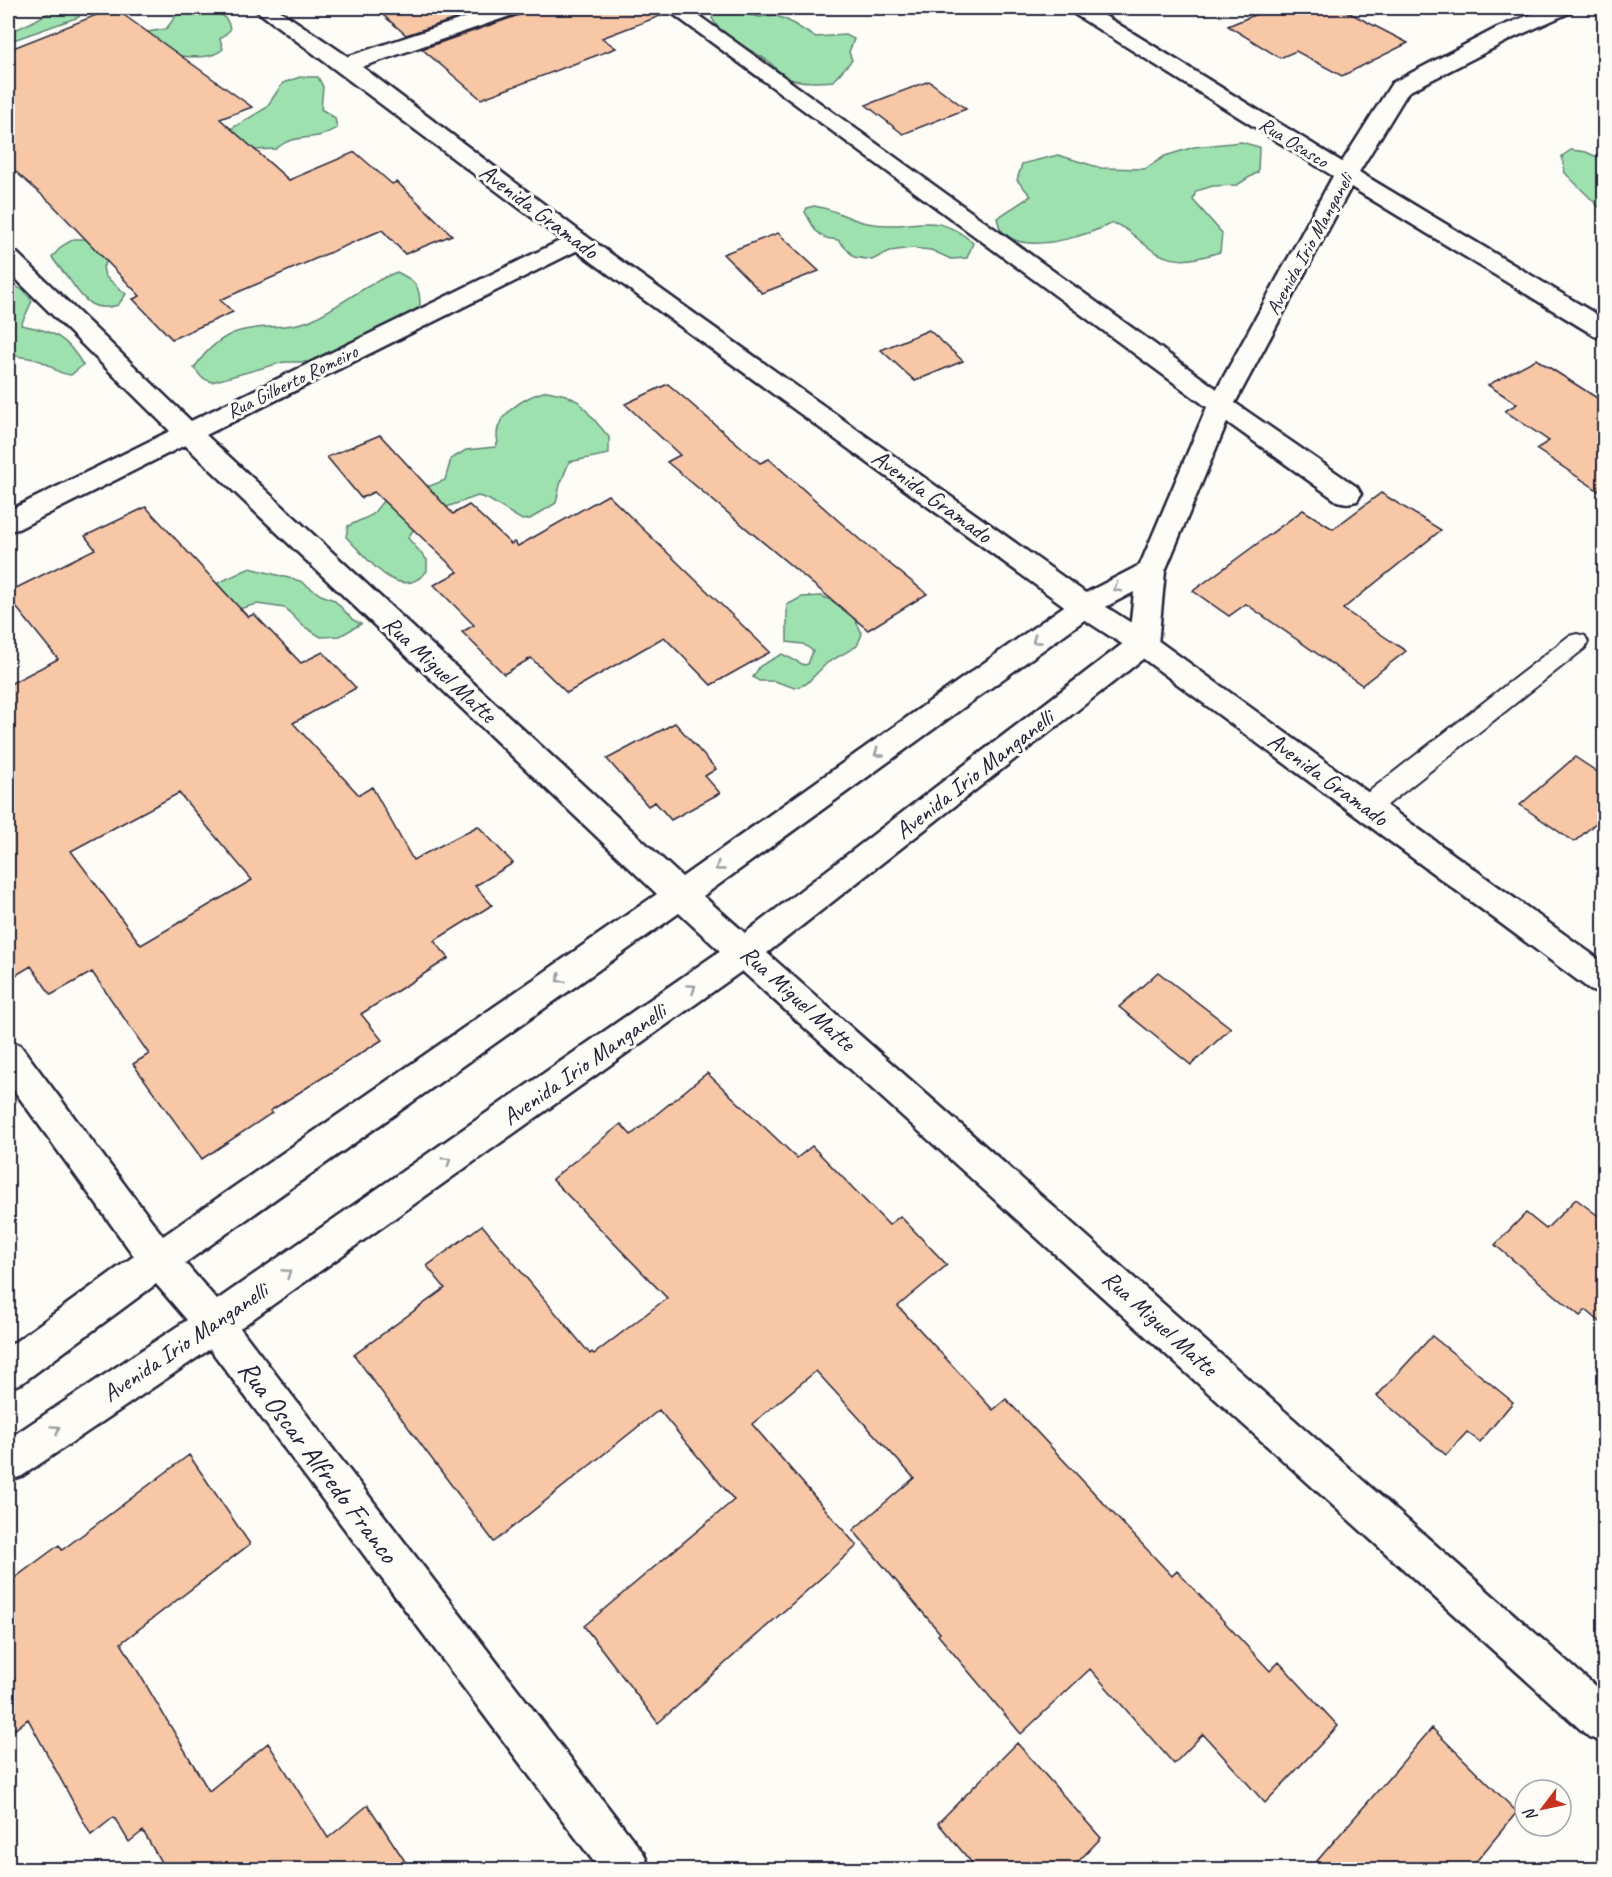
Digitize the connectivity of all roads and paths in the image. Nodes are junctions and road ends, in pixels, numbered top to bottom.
1 (263, 8) edge
2 (514, 8) edge
3 (675, 8) edge
4 (1078, 8) edge
5 (1564, 8) edge
6 (345, 65) junction
7 (1346, 174) junction
8 (578, 241) junction
9 (8, 258) edge
10 (1605, 330) edge
11 (1221, 405) junction
12 (188, 432) junction
13 (1347, 494) dead end
14 (8, 522) edge
15 (1151, 571) junction
16 (1084, 606) junction
17 (1577, 642) dead end
18 (1143, 644) junction
19 (1367, 807) junction
20 (680, 895) junction
21 (745, 951) junction
22 (1605, 981) edge
23 (8, 1055) edge
24 (159, 1260) junction
25 (214, 1324) junction
26 (8, 1370) edge
27 (8, 1462) edge
28 (1605, 1722) edge
29 (628, 1869) edge

1 - 6 street, Avenida Gramado
2 - 6 street
3 - 11 street
4 - 7 street, Rua Osasco
5 - 7 street, Avenida Irio Manganeli
6 - 8 street, Avenida Gramado
7 - 10 street, Rua Osasco
7 - 11 street, Avenida Irio Manganeli
8 - 12 street, Rua Gilberto Romeiro
8 - 16 street, Avenida Gramado
9 - 12 street, Rua Miguel Matte
11 - 13 street
11 - 15 street, Avenida Irio Manganeli
12 - 14 street, Rua Gilberto Romeiro
12 - 20 street, Rua Miguel Matte
15 -> 16 street
15 - 18 street, Avenida Irio Manganeli
16 - 18 street, Avenida Gramado
16 -> 20 street
17 - 19 lane
18 - 19 street, Avenida Gramado
18 - 21 street, Avenida Irio Manganelli
19 - 22 street, Avenida Gramado
20 - 21 street, Rua Miguel Matte
20 -> 24 street
25 -> 21 street, Avenida Irio Manganelli
21 - 28 street, Rua Miguel Matte
23 - 24 street, Rua Oscar Alfredo Franco
24 - 25 street, Rua Oscar Alfredo Franco
24 - 26 street
27 -> 25 street, Avenida Irio Manganelli
25 - 29 street, Rua Oscar Alfredo Franco

